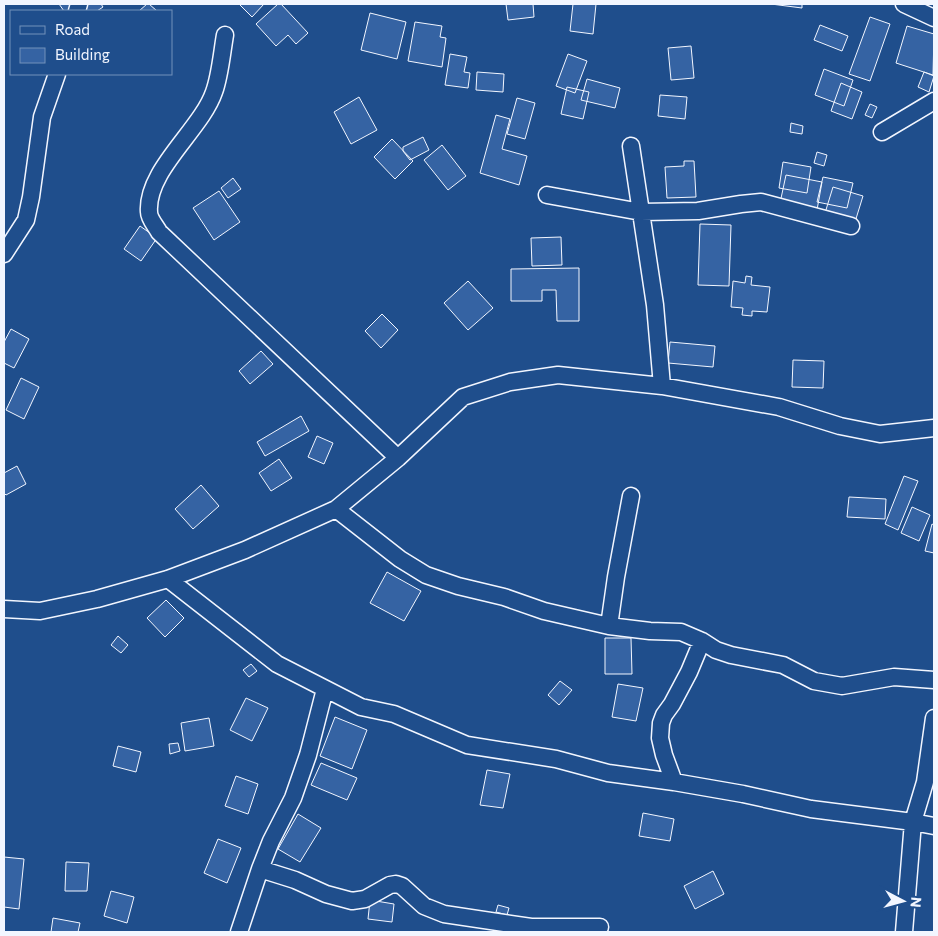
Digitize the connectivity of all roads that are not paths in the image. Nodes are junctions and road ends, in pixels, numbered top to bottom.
1 (904, 4) edge
2 (934, 18) edge
3 (225, 35) dead end
4 (57, 75) edge
5 (934, 101) edge
6 (882, 132) dead end
7 (631, 146) dead end
8 (547, 195) dead end
9 (641, 212) junction
10 (850, 226) dead end
11 (4, 254) edge
12 (662, 386) junction
13 (934, 428) edge
14 (398, 458) junction
15 (631, 496) dead end
16 (336, 509) junction
17 (168, 578) junction
18 (4, 609) edge
19 (609, 626) junction
20 (702, 641) junction
21 (934, 680) edge
22 (326, 689) junction
23 (934, 718) edge
24 (674, 782) junction
25 (913, 822) junction
26 (934, 826) edge
27 (260, 869) junction
28 (600, 927) dead end
29 (239, 932) edge
30 (904, 932) edge

1 - 2 street
3 - 14 street
4 - 11 street
5 - 6 street
7 - 9 street
8 - 9 street
9 - 10 street
9 - 12 street
12 - 13 street
12 - 14 street
14 - 16 street
15 - 19 street
16 - 17 street
16 - 19 street
17 - 18 street
17 - 22 street
19 - 20 street
20 - 21 street
20 - 24 street
22 - 24 street
22 - 27 street
23 - 25 street
24 - 25 street
25 - 26 street
25 - 30 street
27 - 28 street
27 - 29 street

